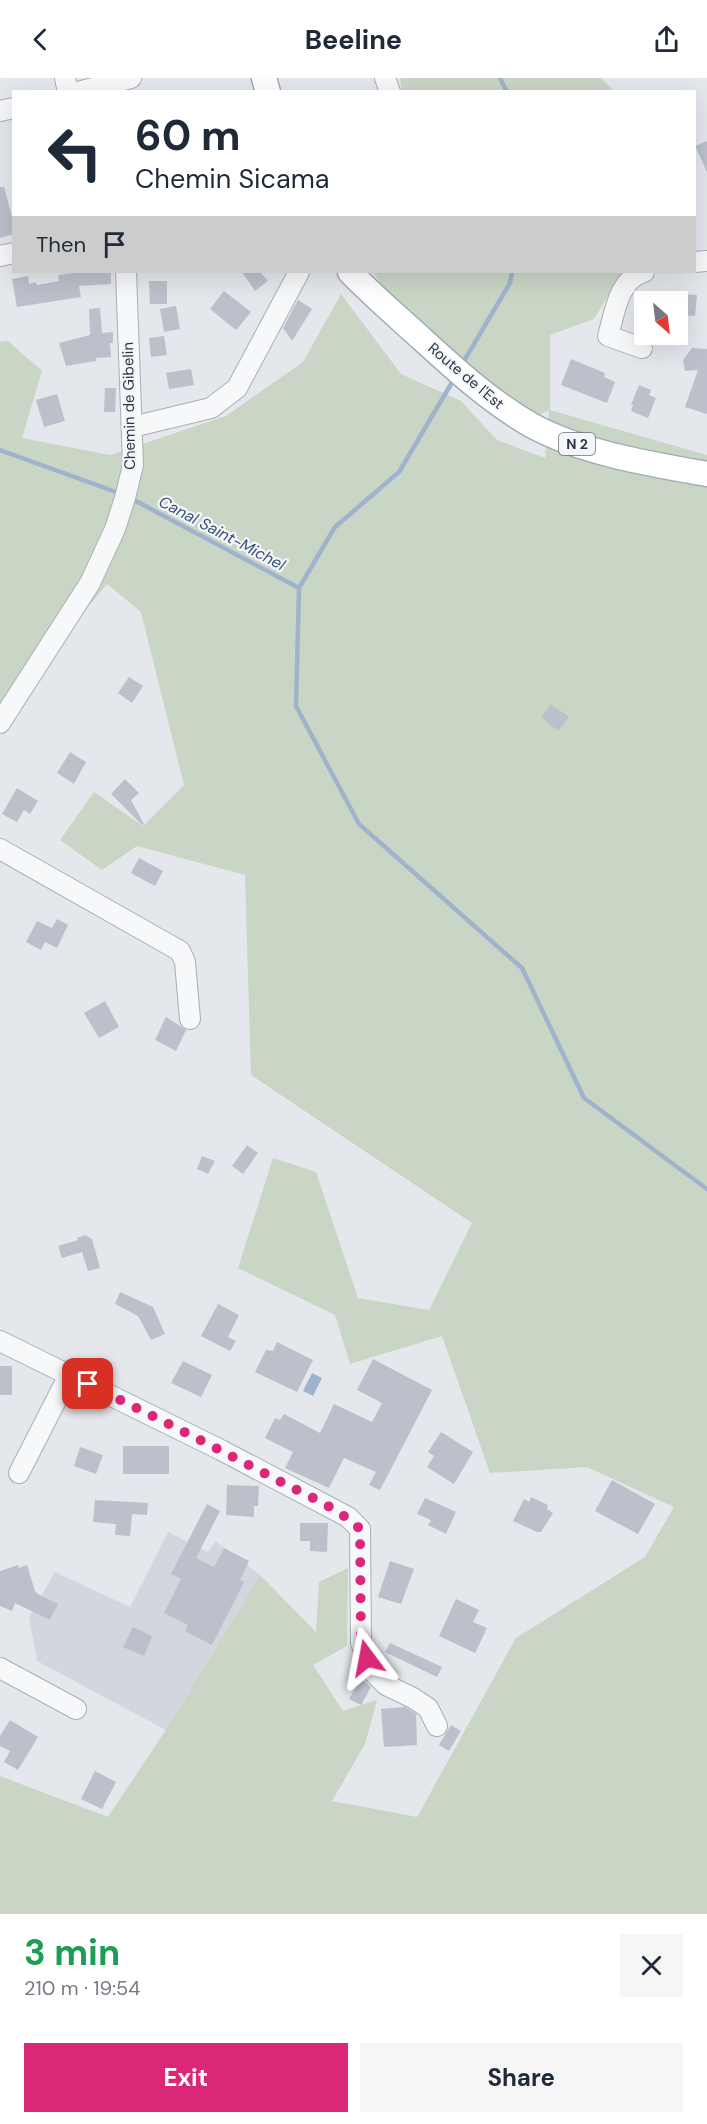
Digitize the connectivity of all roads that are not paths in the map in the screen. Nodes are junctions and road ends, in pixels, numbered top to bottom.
1 (125, 83) edge
2 (88, 90) edge
3 (126, 273) edge
4 (298, 273) edge
5 (351, 273) edge
6 (640, 273) edge
7 (642, 348) dead end
8 (132, 427) junction
9 (707, 474) edge
10 (0, 723) edge
11 (0, 849) edge
12 (190, 1019) dead end
13 (0, 1341) edge
14 (69, 1375) junction
15 (19, 1473) dead end
16 (0, 1668) edge
17 (76, 1709) dead end
18 (437, 1726) dead end

1 - 2 street
3 - 8 street, Chemin de Gibelin
4 - 8 street
5 - 9 main road, Route de l'Est / N 2
6 - 7 street
8 - 10 street, Chemin de Gibelin
11 - 12 street
13 - 14 street
14 - 15 street
14 - 18 street
16 - 17 street

